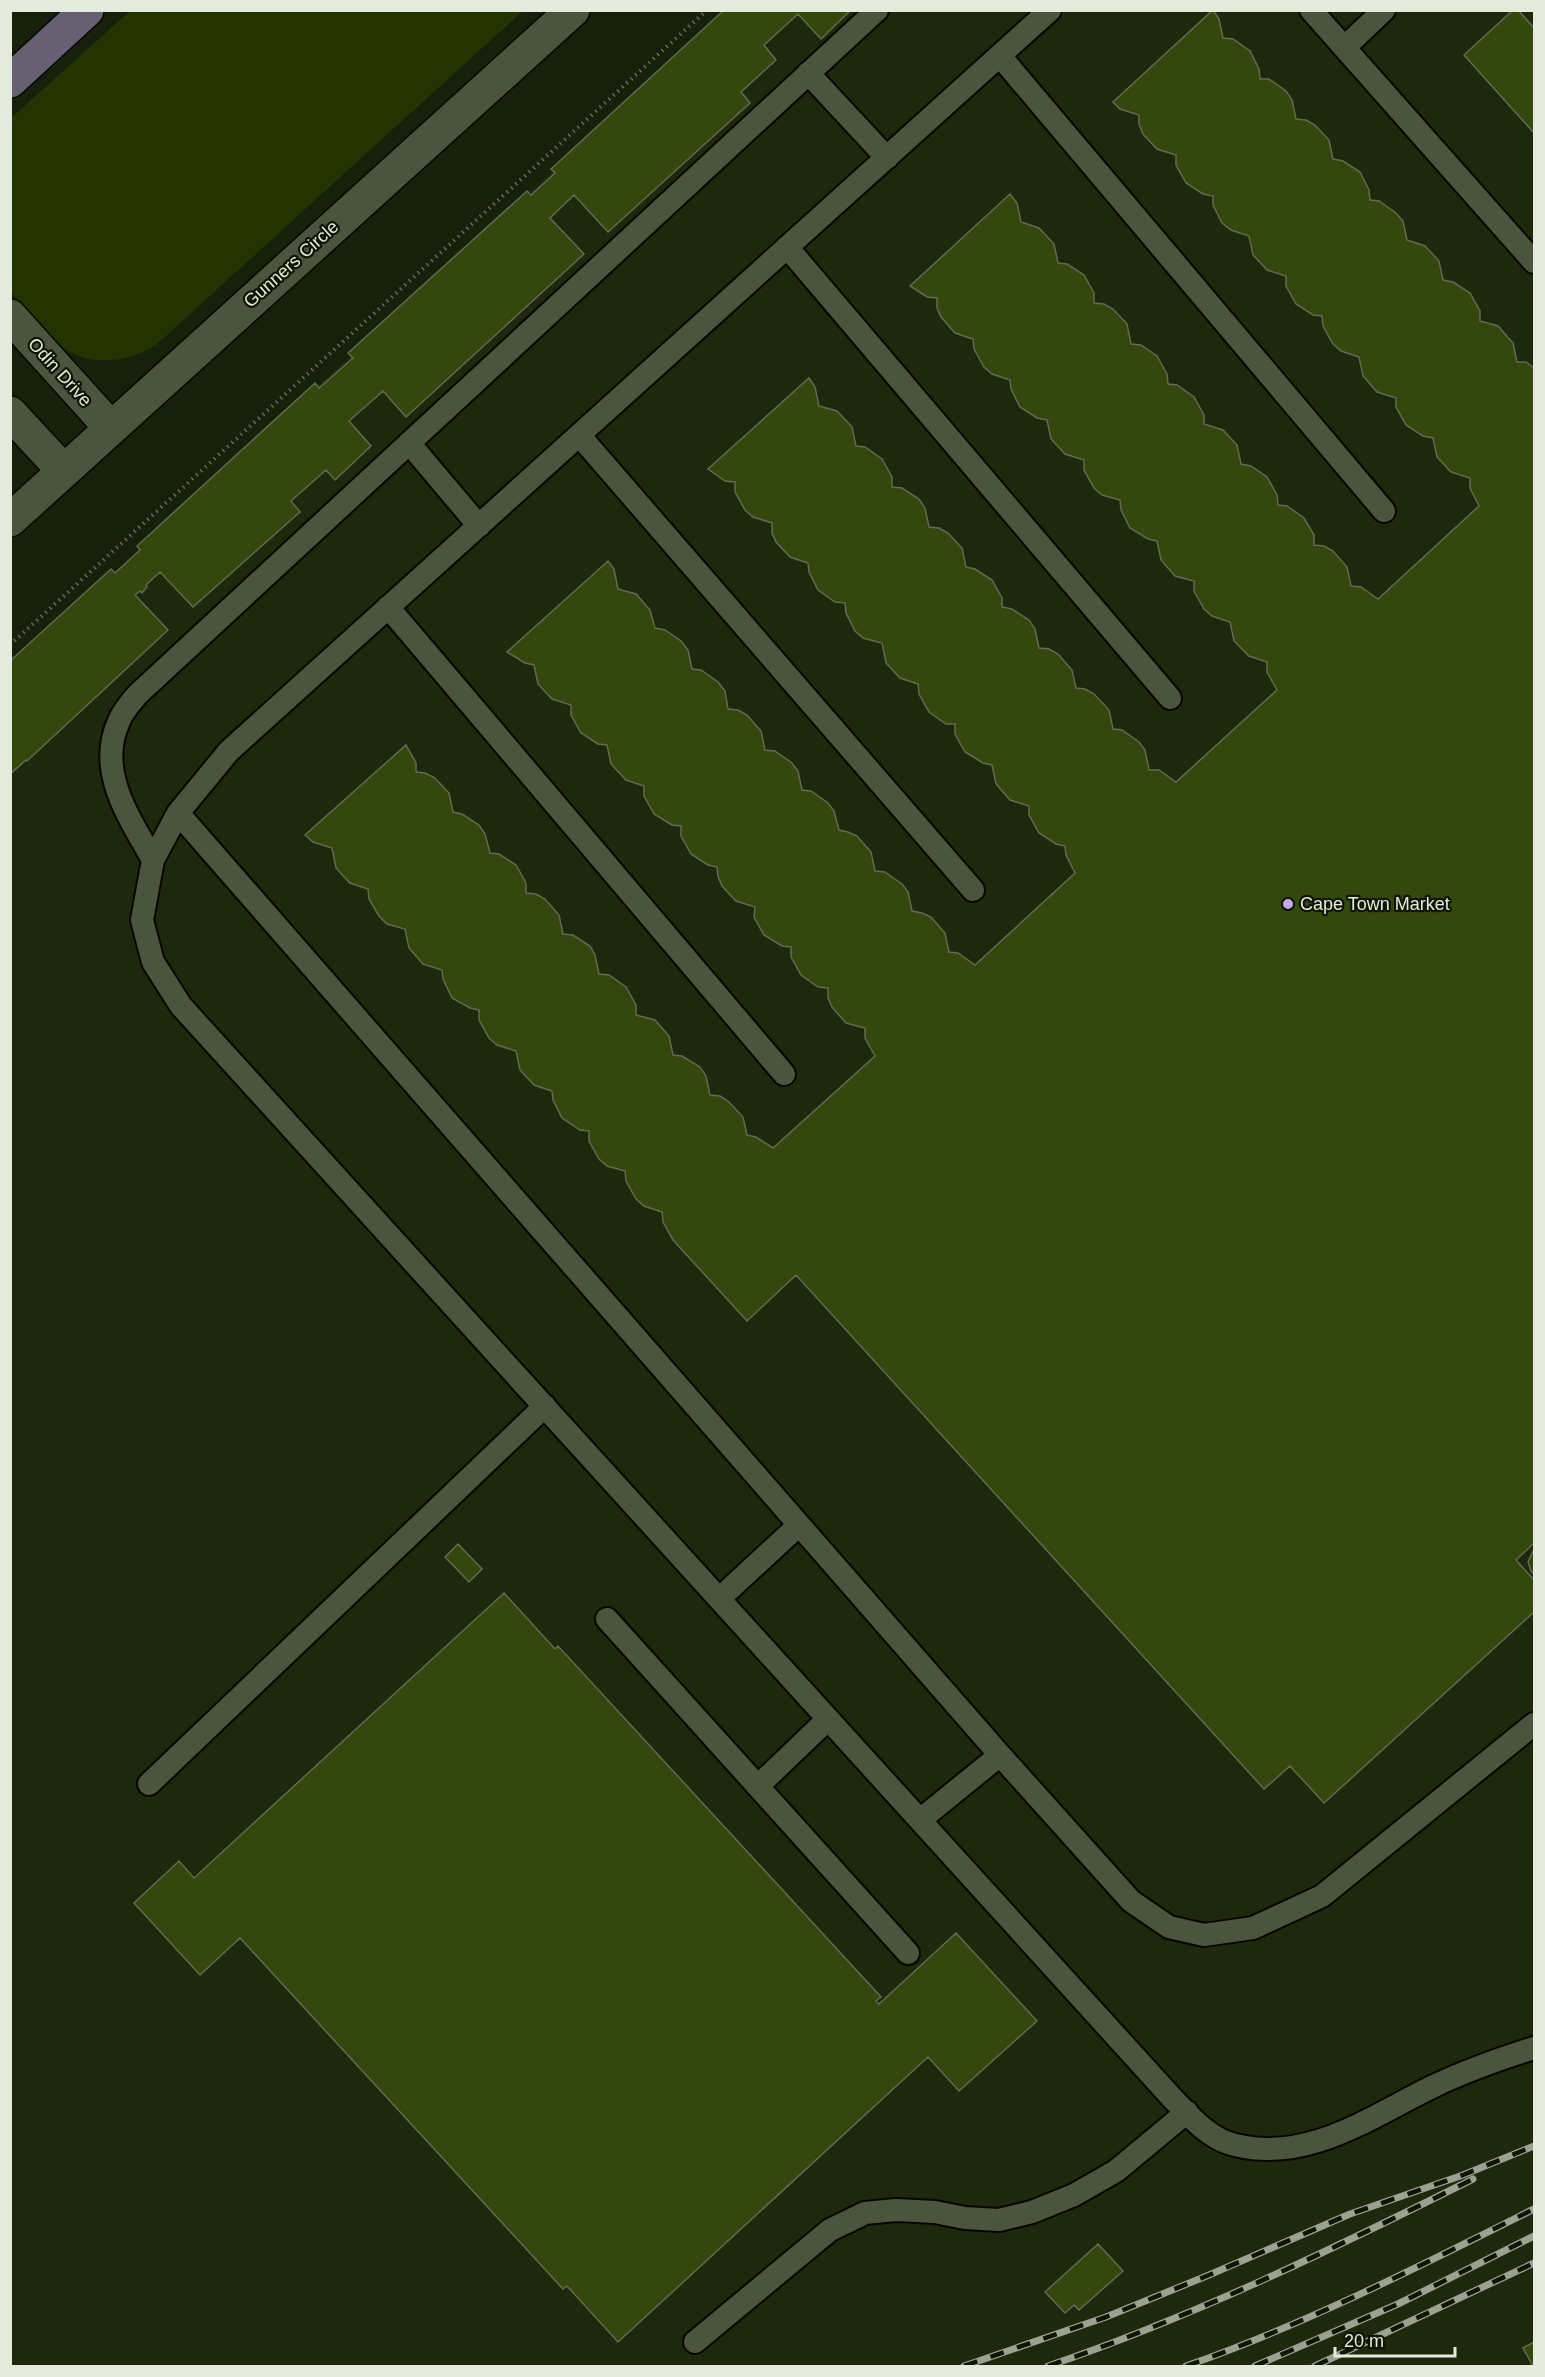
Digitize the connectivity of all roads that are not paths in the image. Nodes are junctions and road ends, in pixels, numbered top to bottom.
1 (87, 10) edge
2 (573, 10) edge
3 (877, 10) edge
4 (1050, 10) edge
5 (1311, 10) edge
6 (1384, 10) edge
7 (1345, 47) junction
8 (1000, 56) junction
9 (808, 74) junction
10 (10, 81) edge
11 (887, 158) junction
12 (788, 248) junction
13 (1534, 262) edge
14 (10, 316) edge
15 (10, 413) edge
16 (111, 427) junction
17 (579, 435) junction
18 (410, 443) junction
19 (63, 470) junction
20 (1384, 511) dead end
21 (10, 519) edge
22 (479, 526) junction
23 (388, 607) junction
24 (1170, 698) dead end
25 (178, 813) junction
26 (153, 860) junction
27 (973, 890) dead end
28 (784, 1074) dead end
29 (545, 1406) junction
30 (799, 1525) junction
31 (720, 1598) junction
32 (607, 1619) dead end
33 (828, 1719) junction
34 (1534, 1724) edge
35 (1000, 1755) junction
36 (149, 1784) dead end
37 (758, 1786) junction
38 (920, 1820) junction
39 (908, 1953) dead end
40 (1534, 2048) edge
41 (1186, 2112) junction
42 (694, 2342) dead end

1 - 10 main road
2 - 16 street, Gunners Circle
3 - 9 lane
4 - 8 lane
5 - 7 lane
6 - 7 lane
7 - 13 lane
8 - 11 lane
8 - 20 lane
9 - 11 lane
9 - 18 lane
11 - 12 lane
12 - 17 lane
12 - 24 lane
14 - 16 street, Odin Drive
15 - 19 street
16 - 19 street, Gunners Circle
17 - 22 lane
17 - 27 lane
18 - 22 lane
18 - 26 lane
19 - 21 street, Gunners Circle
22 - 23 lane
23 - 25 lane
23 - 28 lane
25 - 26 lane
25 - 30 lane
26 - 29 lane
29 - 31 lane
29 - 36 lane
30 - 31 lane
30 - 35 lane
31 - 33 lane
32 - 37 lane
33 - 37 lane
33 - 38 lane
34 - 35 lane
35 - 38 lane
37 - 39 lane
38 - 41 lane
40 - 41 lane
41 - 42 lane

